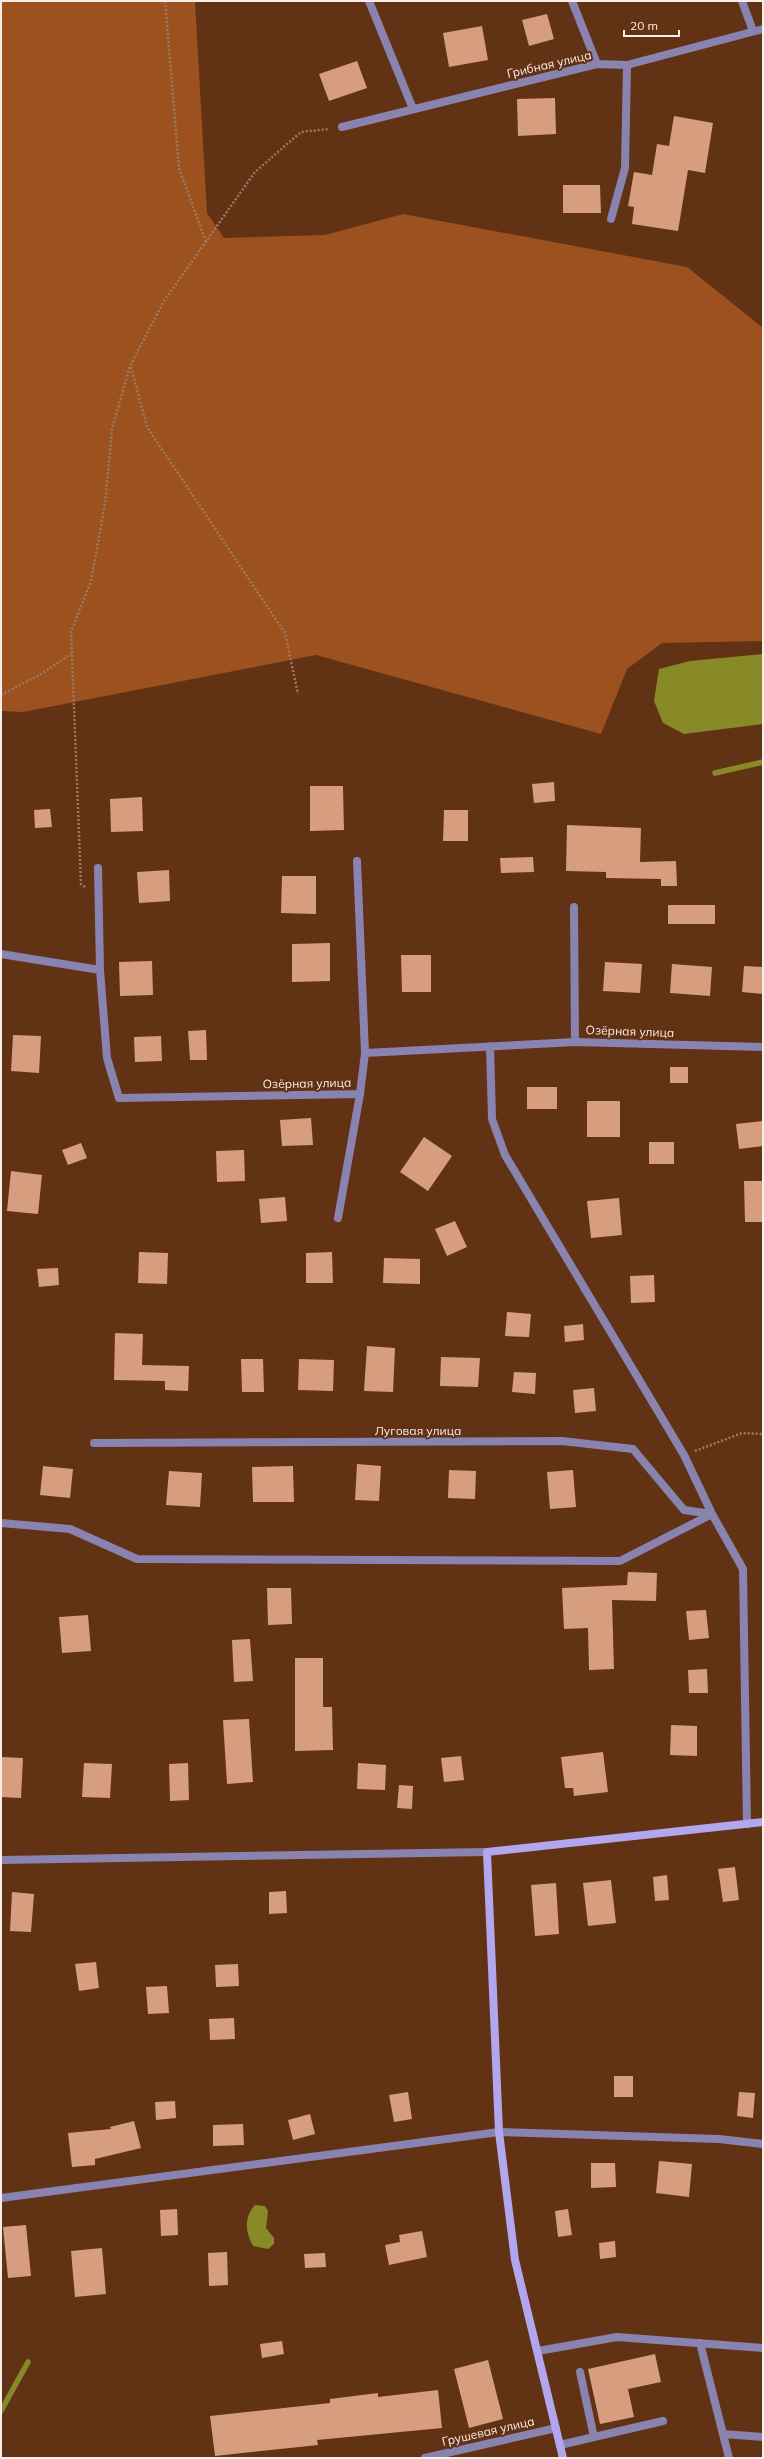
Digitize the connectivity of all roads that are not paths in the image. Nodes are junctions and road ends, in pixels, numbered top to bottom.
1 (369, 1) edge
2 (572, 1) edge
3 (742, 1) edge
4 (763, 29) edge
5 (753, 31) junction
6 (597, 64) junction
7 (627, 64) junction
8 (413, 109) junction
9 (342, 127) road end
10 (611, 219) dead end
11 (358, 861) dead end
12 (98, 868) dead end
13 (574, 907) dead end
14 (1, 954) edge
15 (100, 970) junction
16 (574, 1042) junction
17 (490, 1046) junction
18 (763, 1047) edge
19 (365, 1052) junction
20 (360, 1094) junction
21 (338, 1218) dead end
22 (94, 1443) dead end
23 (712, 1514) junction
24 (1, 1523) edge
25 (763, 1822) edge
26 (747, 1824) junction
27 (487, 1852) junction
28 (1, 1860) edge
29 (499, 2132) junction
30 (763, 2144) edge
31 (1, 2198) edge
32 (700, 2343) junction
33 (763, 2348) edge
34 (538, 2351) junction
35 (580, 2372) dead end
36 (663, 2421) dead end
37 (556, 2428) junction
38 (723, 2434) junction
39 (594, 2437) junction
40 (763, 2437) edge
41 (560, 2445) junction
42 (425, 2458) edge
43 (563, 2458) edge
44 (729, 2458) edge

1 - 8 street
2 - 6 street
3 - 5 street
4 - 5 street, Грибная улица
5 - 7 street, Грибная улица
6 - 7 street, Грибная улица
6 - 8 street, Грибная улица
7 - 10 street
8 - 9 street, Грибная улица
11 - 19 street
12 - 15 street, Озёрная улица
13 - 16 street
14 - 15 street
15 - 20 street, Озёрная улица
16 - 17 street, Озёрная улица
16 - 18 street, Озёрная улица
17 - 19 street, Озёрная улица
17 - 23 street
19 - 20 street, Озёрная улица
20 - 21 street
22 - 23 street, Луговая улица
23 - 24 street
23 - 26 street
25 - 26 street
26 - 27 street
27 - 28 street
27 - 29 street
29 - 30 street
29 - 31 street
29 - 34 street
32 - 33 street
32 - 34 street
32 - 38 street
34 - 37 street
35 - 39 street
36 - 39 street
37 - 41 street
37 - 42 street, Грушевая улица
38 - 40 street
38 - 44 street
39 - 41 street
41 - 43 street

